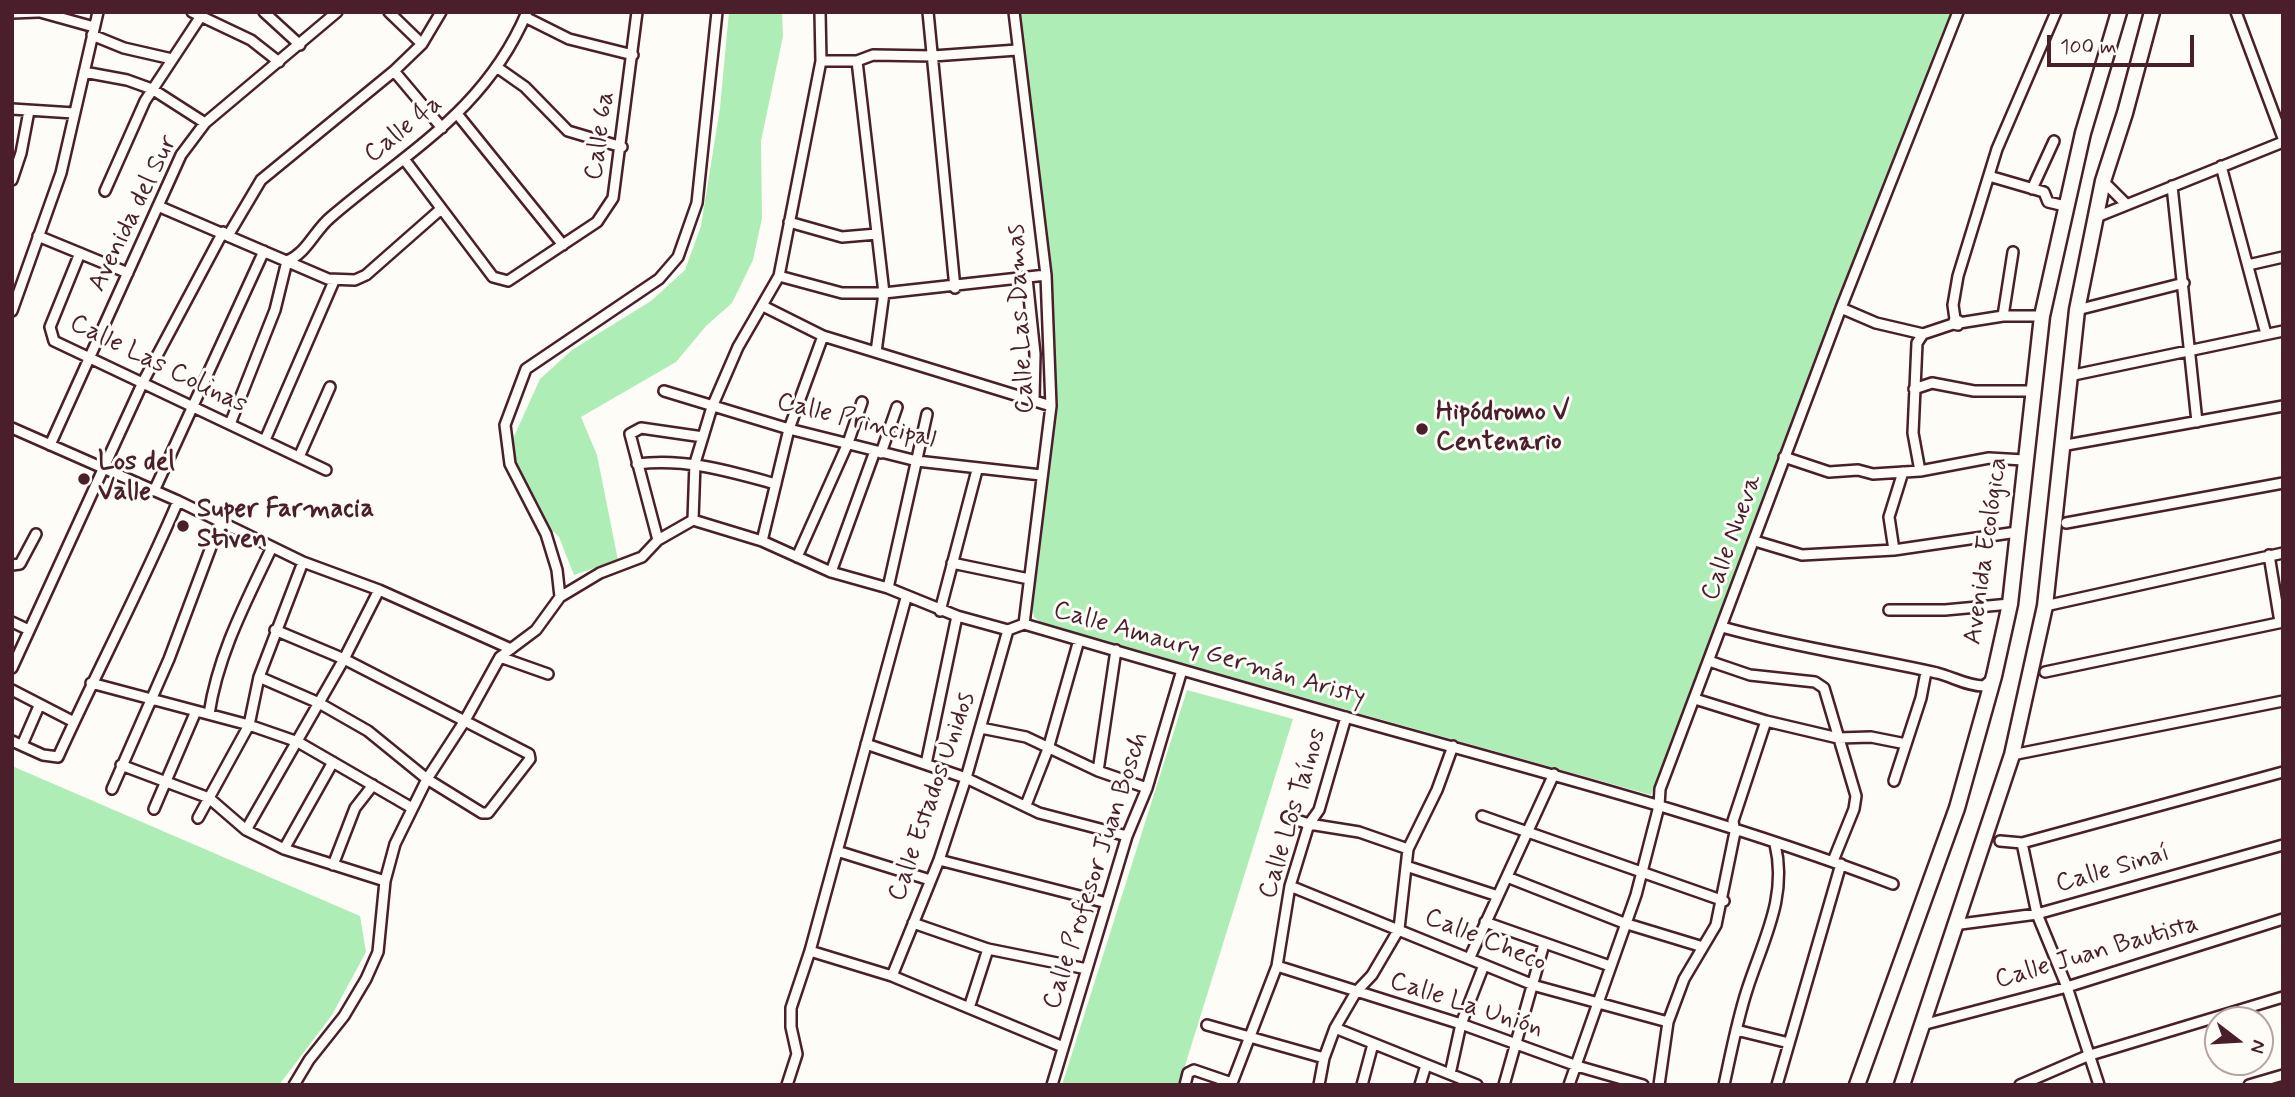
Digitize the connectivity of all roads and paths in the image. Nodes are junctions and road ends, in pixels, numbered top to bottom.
1 (39, 12) edge
2 (98, 12) edge
3 (264, 12) edge
4 (337, 12) edge
5 (389, 12) edge
6 (441, 12) edge
7 (638, 12) edge
8 (716, 12) edge
9 (820, 12) edge
10 (928, 12) edge
11 (1014, 12) edge
12 (1958, 12) edge
13 (2056, 12) edge
14 (2119, 12) edge
15 (2152, 12) edge
16 (2236, 12) edge
17 (12, 13) edge
18 (196, 14) edge
19 (526, 15) edge
20 (93, 31) junction
21 (422, 44) junction
22 (300, 45) junction
23 (1017, 50) junction
24 (633, 55) junction
25 (933, 56) junction
26 (172, 60) junction
27 (821, 61) junction
28 (857, 61) junction
29 (279, 62) junction
30 (498, 68) junction
31 (394, 71) junction
32 (84, 72) junction
33 (152, 89) junction
34 (12, 109) edge
35 (29, 111) junction
36 (74, 113) junction
37 (458, 115) junction
38 (205, 123) junction
39 (442, 128) junction
40 (2283, 140) edge
41 (2054, 141) dead end
42 (622, 147) junction
43 (404, 159) junction
44 (2221, 166) junction
45 (1989, 176) junction
46 (12, 180) edge
47 (2103, 181) junction
48 (2172, 186) junction
49 (2032, 189) junction
50 (105, 191) dead end
51 (2126, 204) junction
52 (158, 206) junction
53 (2065, 206) junction
54 (441, 209) junction
55 (2094, 218) junction
56 (789, 222) junction
57 (226, 233) junction
58 (877, 234) junction
59 (38, 236) junction
60 (563, 245) junction
61 (264, 251) junction
62 (2013, 252) dead end
63 (80, 253) junction
64 (2283, 257) edge
65 (287, 261) junction
66 (2248, 265) junction
67 (128, 272) junction
68 (1046, 275) junction
69 (779, 276) junction
70 (1027, 278) junction
71 (334, 281) junction
72 (2184, 283) junction
73 (955, 288) junction
74 (884, 293) junction
75 (763, 306) junction
76 (1841, 308) junction
77 (2077, 310) junction
78 (12, 312) edge
79 (2003, 316) junction
80 (2042, 316) junction
81 (1956, 322) junction
82 (2283, 331) edge
83 (1923, 334) junction
84 (2266, 334) junction
85 (823, 336) junction
86 (2192, 349) junction
87 (876, 352) junction
88 (90, 356) junction
89 (2069, 376) junction
90 (143, 382) junction
91 (330, 387) dead end
92 (1914, 389) junction
93 (664, 391) dead end
94 (2033, 391) junction
95 (1034, 401) junction
96 (862, 402) dead end
97 (191, 405) junction
98 (1051, 406) junction
99 (712, 407) junction
100 (897, 407) dead end
101 (2283, 407) edge
102 (927, 414) dead end
103 (2197, 422) junction
104 (230, 424) junction
105 (15, 429) edge
106 (789, 429) junction
107 (703, 437) junction
108 (12, 440) edge
109 (265, 440) junction
110 (848, 443) junction
111 (50, 444) junction
112 (2061, 446) junction
113 (878, 452) junction
114 (299, 457) junction
115 (1784, 457) junction
116 (2024, 460) junction
117 (917, 461) junction
118 (695, 463) junction
119 (637, 464) junction
120 (103, 468) junction
121 (326, 470) dead end
122 (977, 470) junction
123 (1920, 471) junction
124 (1903, 472) junction
125 (1041, 475) junction
126 (2283, 483) edge
127 (776, 484) junction
128 (154, 491) junction
129 (178, 501) junction
130 (693, 520) junction
131 (220, 523) junction
132 (2066, 523) dead end
133 (2017, 532) junction
134 (36, 534) dead end
135 (658, 540) junction
136 (762, 541) junction
137 (1755, 541) junction
138 (272, 547) junction
139 (1894, 550) junction
140 (2283, 553) edge
141 (2269, 555) junction
142 (797, 557) junction
143 (303, 562) junction
144 (952, 563) junction
145 (12, 565) edge
146 (831, 572) junction
147 (1029, 579) junction
148 (888, 588) junction
149 (379, 590) junction
150 (560, 597) junction
151 (906, 598) junction
152 (2010, 604) junction
153 (2045, 606) junction
154 (1889, 610) dead end
155 (940, 611) junction
156 (957, 616) junction
157 (12, 622) edge
158 (2281, 622) edge
159 (1024, 624) junction
160 (1722, 627) junction
161 (30, 630) junction
162 (275, 630) junction
163 (1009, 630) junction
164 (1079, 640) junction
165 (511, 649) junction
166 (1116, 650) junction
167 (500, 657) junction
168 (344, 659) junction
169 (1709, 661) junction
170 (12, 668) edge
171 (1182, 670) junction
172 (1926, 672) junction
173 (2045, 672) dead end
174 (548, 674) dead end
175 (1994, 676) junction
176 (259, 677) junction
177 (90, 683) junction
178 (12, 690) edge
179 (150, 699) junction
180 (1695, 699) junction
181 (2283, 701) edge
182 (319, 703) junction
183 (38, 706) junction
184 (196, 711) junction
185 (209, 714) junction
186 (1346, 718) junction
187 (1766, 721) junction
188 (74, 722) junction
189 (464, 722) junction
190 (248, 725) junction
191 (981, 728) junction
192 (1838, 738) junction
193 (12, 741) edge
194 (298, 742) junction
195 (866, 744) junction
196 (1906, 744) junction
197 (22, 745) junction
198 (1452, 746) junction
199 (1048, 748) junction
200 (2012, 755) junction
201 (333, 762) junction
202 (926, 764) junction
203 (121, 765) junction
204 (1098, 771) junction
205 (2283, 772) edge
206 (1554, 774) junction
207 (966, 778) junction
208 (427, 779) junction
209 (1894, 781) dead end
210 (166, 783) junction
211 (373, 785) junction
212 (1147, 788) junction
213 (112, 789) dead end
214 (209, 798) junction
215 (1026, 805) junction
216 (1659, 806) junction
217 (412, 808) junction
218 (154, 809) dead end
219 (1482, 816) dead end
220 (1287, 817) dead end
221 (198, 818) dead end
222 (1309, 824) junction
223 (247, 831) junction
224 (1735, 831) junction
225 (1529, 832) junction
226 (1127, 836) junction
227 (2000, 841) dead end
228 (2022, 843) junction
229 (1775, 844) junction
230 (2283, 845) edge
231 (284, 849) junction
232 (1408, 849) junction
233 (837, 851) junction
234 (939, 860) junction
235 (1837, 862) junction
236 (333, 865) junction
237 (1406, 866) junction
238 (1641, 873) junction
239 (1507, 877) junction
240 (930, 880) junction
241 (385, 881) junction
242 (1893, 884) dead end
243 (1290, 886) junction
244 (1498, 896) junction
245 (1724, 901) junction
246 (1107, 903) junction
247 (2037, 914) junction
248 (2283, 919) edge
249 (1485, 922) junction
250 (913, 923) junction
251 (1624, 923) junction
252 (1953, 925) junction
253 (1399, 929) junction
254 (1544, 944) junction
255 (1703, 947) junction
256 (988, 950) junction
257 (810, 951) junction
258 (1469, 959) junction
259 (1484, 965) junction
260 (1610, 966) junction
261 (1277, 967) junction
262 (1087, 969) junction
263 (892, 976) junction
264 (1530, 984) junction
265 (2067, 987) junction
266 (1356, 992) junction
267 (2283, 997) edge
268 (1597, 1003) junction
269 (969, 1008) junction
270 (1668, 1022) junction
271 (1461, 1024) junction
272 (1207, 1025) dead end
273 (1922, 1025) junction
274 (1335, 1028) junction
275 (1736, 1030) junction
276 (1248, 1039) junction
277 (1514, 1043) junction
278 (1789, 1043) junction
279 (1374, 1044) junction
280 (1063, 1047) junction
281 (2087, 1056) junction
282 (1324, 1058) junction
283 (1426, 1065) junction
284 (1577, 1066) junction
285 (1450, 1074) junction
286 (2283, 1075) edge
287 (1233, 1084) edge
288 (294, 1085) edge
289 (788, 1085) edge
290 (1052, 1085) edge
291 (1185, 1085) edge
292 (1319, 1085) edge
293 (1362, 1085) edge
294 (1420, 1085) edge
295 (1477, 1085) edge
296 (1504, 1085) edge
297 (1569, 1085) edge
298 (1643, 1085) edge
299 (1659, 1085) edge
300 (1724, 1085) edge
301 (1777, 1085) edge
302 (1857, 1085) edge
303 (1902, 1085) edge
304 (2020, 1085) edge
305 (2099, 1085) edge
306 (2249, 1085) edge

1 - 17 street
1 - 20 street
2 - 20 street
3 - 22 street
4 - 22 street, Avenida del Sur
5 - 21 street
6 - 21 street
7 - 24 street, Calle 6a
8 - 150 street
9 - 27 street
10 - 25 street
11 - 23 street, Calle Las Damas
12 - 76 street, Calle Nueva
13 - 45 street
14 - 53 main road, Avenida Ecológica
15 - 47 main road
16 - 40 street
18 - 26 street
18 - 29 street
19 - 24 street
19 - 30 street, Calle 4a
20 - 26 street
20 - 32 street
21 - 31 street
22 - 29 street, Avenida del Sur
23 - 25 street
23 - 68 street, Calle Las Damas
24 - 42 street, Calle 6a
25 - 28 street
25 - 73 street
26 - 33 street
27 - 28 street
27 - 56 street
28 - 58 street
29 - 38 street, Avenida del Sur
30 - 37 street, Calle 4a
30 - 42 street
31 - 39 street
31 - 57 street
32 - 33 street
32 - 36 street
33 - 38 street
33 - 50 street
34 - 35 street
35 - 36 street
35 - 46 street
36 - 59 street
37 - 39 street, Calle 4a
37 - 60 street
38 - 52 street, Avenida del Sur
39 - 43 street, Calle 4a
40 - 44 street
41 - 49 street
42 - 60 street, Calle 6a
43 - 54 street
43 - 65 street, Calle 4a
44 - 48 street
44 - 66 street
45 - 49 street
45 - 81 street
47 - 51 street
47 - 55 main road
48 - 51 street
48 - 72 street
49 - 53 street
51 - 55 street
52 - 57 street
52 - 67 street, Avenida del Sur
53 - 80 main road, Avenida Ecológica
54 - 60 street, Calle 6a
54 - 71 street
55 - 77 main road
56 - 58 street
56 - 69 street
57 - 61 street
57 - 90 street
58 - 74 street
59 - 63 street
59 - 78 street
61 - 65 street
61 - 97 street
62 - 79 street
63 - 67 street
63 - 88 street, Calle Las Colinas
64 - 66 street
65 - 71 street
65 - 104 street
66 - 84 street
67 - 88 street, Avenida del Sur
68 - 70 street
68 - 98 street, Calle Las Damas
69 - 74 street
69 - 75 street
70 - 73 street
70 - 95 street
71 - 109 street
72 - 77 street
72 - 86 street
73 - 74 street
74 - 87 street
75 - 85 street
75 - 99 street
76 - 83 street
76 - 115 street, Calle Nueva
77 - 89 main road
79 - 80 street
79 - 81 street
80 - 94 main road, Avenida Ecológica
81 - 83 street
82 - 84 street
83 - 92 street
84 - 86 street
85 - 87 street
85 - 106 street
86 - 89 street
86 - 103 street
87 - 95 street
88 - 90 street, Calle Las Colinas
88 - 111 street, Avenida del Sur
89 - 112 main road
90 - 97 street, Calle Las Colinas
90 - 120 street
91 - 114 street
92 - 94 street
92 - 123 street
93 - 99 street, Calle Principal
94 - 116 main road, Avenida Ecológica
95 - 98 street
96 - 110 street
97 - 104 street, Calle Las Colinas
97 - 128 street
98 - 125 street, Calle Las Damas
99 - 106 street, Calle Principal
99 - 107 street
100 - 113 street
101 - 103 street
102 - 117 street
103 - 112 street
104 - 109 street, Calle Las Colinas
105 - 108 street
105 - 111 street
106 - 110 street, Calle Principal
106 - 127 street
107 - 118 street
107 - 119 street
109 - 114 street, Calle Las Colinas
110 - 113 street, Calle Principal
110 - 142 street
111 - 120 street
112 - 153 main road
113 - 117 street, Calle Principal
113 - 146 street
114 - 121 street, Calle Las Colinas
115 - 124 street
115 - 137 street, Calle Nueva
116 - 123 street
116 - 133 main road, Avenida Ecológica
117 - 122 street, Calle Principal
117 - 148 street
118 - 119 street
118 - 127 street
118 - 130 street
119 - 135 street
120 - 128 street
120 - 161 street
122 - 125 street, Calle Principal
122 - 144 street
123 - 124 street
124 - 139 street
125 - 147 street, Calle Las Damas
126 - 132 street
127 - 136 street
128 - 129 street
129 - 131 street
129 - 177 street
130 - 135 street
130 - 136 street
131 - 138 street
131 - 179 street
133 - 139 street
133 - 152 main road, Avenida Ecológica
134 - 145 street
135 - 150 street
136 - 142 street
137 - 139 street
137 - 160 street, Calle Nueva
138 - 143 street
138 - 185 street
140 - 141 street
141 - 153 street
141 - 158 street
142 - 146 street
143 - 149 street
143 - 162 street
144 - 147 street
144 - 155 street
146 - 148 street
147 - 159 street, Calle Las Damas
148 - 151 street
149 - 165 street
149 - 168 street
150 - 165 street
151 - 155 street
151 - 195 street
152 - 154 street
152 - 175 main road, Avenida Ecológica
153 - 200 main road
155 - 156 street
156 - 163 street
156 - 202 street
157 - 161 street
158 - 173 street
159 - 163 street, Calle Amaury Germán Aristy
159 - 164 street, Calle Amaury Germán Aristy
160 - 169 street, Calle Nueva
160 - 172 street
161 - 170 street
162 - 168 street
162 - 176 street
163 - 191 street, Calle Estados Unidos
164 - 166 street, Calle Amaury Germán Aristy
164 - 199 street
165 - 167 street
166 - 171 street, Calle Amaury Germán Aristy
166 - 204 street
167 - 174 street
167 - 189 street
168 - 182 street
168 - 189 street
169 - 180 street, Calle Nueva
169 - 192 street
171 - 186 street, Calle Amaury Germán Aristy
171 - 212 street, Calle Profesor Juan Bosch
172 - 175 street
172 - 196 street
175 - 302 main road, Avenida Ecológica
176 - 182 street
176 - 190 street
177 - 179 street
177 - 188 street
178 - 183 street
179 - 184 street
179 - 203 street
180 - 187 street
180 - 216 street, Calle Nueva
181 - 200 street
182 - 194 street
182 - 208 street
183 - 188 street
183 - 197 street
184 - 185 street
184 - 210 street
185 - 190 street
186 - 198 street, Calle Amaury Germán Aristy
186 - 222 street, Calle Los Taínos
187 - 192 street
187 - 224 street
188 - 197 street
189 - 208 street
189 - 208 street
190 - 194 street
190 - 214 street
191 - 199 street
191 - 207 street, Calle Estados Unidos
192 - 196 street
192 - 235 street
193 - 197 street
194 - 201 street
194 - 223 street
195 - 202 street
195 - 233 street
196 - 209 street
198 - 206 street, Calle Amaury Germán Aristy
198 - 232 street
199 - 204 street
199 - 215 street
200 - 252 main road
201 - 211 street
201 - 231 street
202 - 207 street
203 - 210 street
203 - 213 street
204 - 212 street
205 - 228 street
206 - 216 street, Calle Amaury Germán Aristy
206 - 225 street
207 - 215 street
207 - 234 street, Calle Estados Unidos
208 - 217 street
210 - 214 street
210 - 218 street
211 - 217 street
211 - 236 street
212 - 226 street, Calle Profesor Juan Bosch
214 - 221 street
214 - 223 street
215 - 226 street
216 - 224 street, Calle Amaury Germán Aristy
216 - 238 street, Calle Nueva
217 - 241 street
219 - 225 street
220 - 222 street
222 - 232 street
222 - 243 street, Calle Los Taínos
223 - 231 street
224 - 229 street, Calle Amaury Germán Aristy
224 - 245 street
225 - 238 street
225 - 239 street
226 - 246 street, Calle Profesor Juan Bosch
227 - 228 street
228 - 247 street
229 - 235 street, Calle Amaury Germán Aristy
229 - 275 street
230 - 247 street, Calle Sinaí
231 - 236 street
232 - 237 street
233 - 240 street
233 - 257 street
234 - 240 street, Calle Estados Unidos
234 - 246 street
235 - 242 street, Calle Amaury Germán Aristy
235 - 278 street
236 - 241 street
237 - 244 street
237 - 253 street
238 - 245 street
238 - 251 street, Calle Nueva
239 - 244 street
239 - 251 street
240 - 250 street, Calle Estados Unidos
241 - 288 street
243 - 253 street, Calle Checo
243 - 261 street, Calle Los Taínos
244 - 249 street
245 - 255 street
246 - 262 street, Calle Profesor Juan Bosch
247 - 252 street, Calle Sinaí
247 - 265 street
248 - 265 street, Calle Juan Bautista
249 - 254 street
249 - 258 street
250 - 256 street
250 - 263 street, Calle Estados Unidos
251 - 255 street
251 - 260 street, Calle Nueva
252 - 273 main road
253 - 258 street, Calle Checo
253 - 266 street
254 - 260 street
254 - 264 street
255 - 270 street
256 - 262 street
256 - 269 street
257 - 263 street
257 - 289 street
258 - 259 street, Calle Checo
259 - 264 street, Calle Checo
259 - 271 street
260 - 268 street, Calle Nueva
261 - 266 street, Calle La Unión
261 - 276 street, Calle Los Taínos
262 - 280 street, Calle Profesor Juan Bosch
263 - 269 street
264 - 268 street, Calle Checo
264 - 277 street
265 - 273 street, Calle Juan Bautista
265 - 281 street
266 - 271 street, Calle La Unión
266 - 274 street
267 - 281 street
268 - 270 street, Calle Checo
268 - 284 street, Calle Nueva
269 - 280 street
270 - 299 street
271 - 277 street, Calle La Unión
271 - 285 street
272 - 276 street
273 - 303 main road
274 - 279 street
274 - 282 street
275 - 278 street
275 - 300 street
276 - 282 street
276 - 287 street, Calle Los Taínos
277 - 284 street, Calle La Unión
277 - 296 street
278 - 301 street
279 - 283 street
279 - 293 street
280 - 290 street, Calle Profesor Juan Bosch
281 - 304 street
281 - 305 street
282 - 292 street
283 - 285 street
283 - 294 street
284 - 297 street, Calle Nueva
284 - 298 street, Calle La Unión
285 - 295 street
286 - 306 street
287 - 291 street

